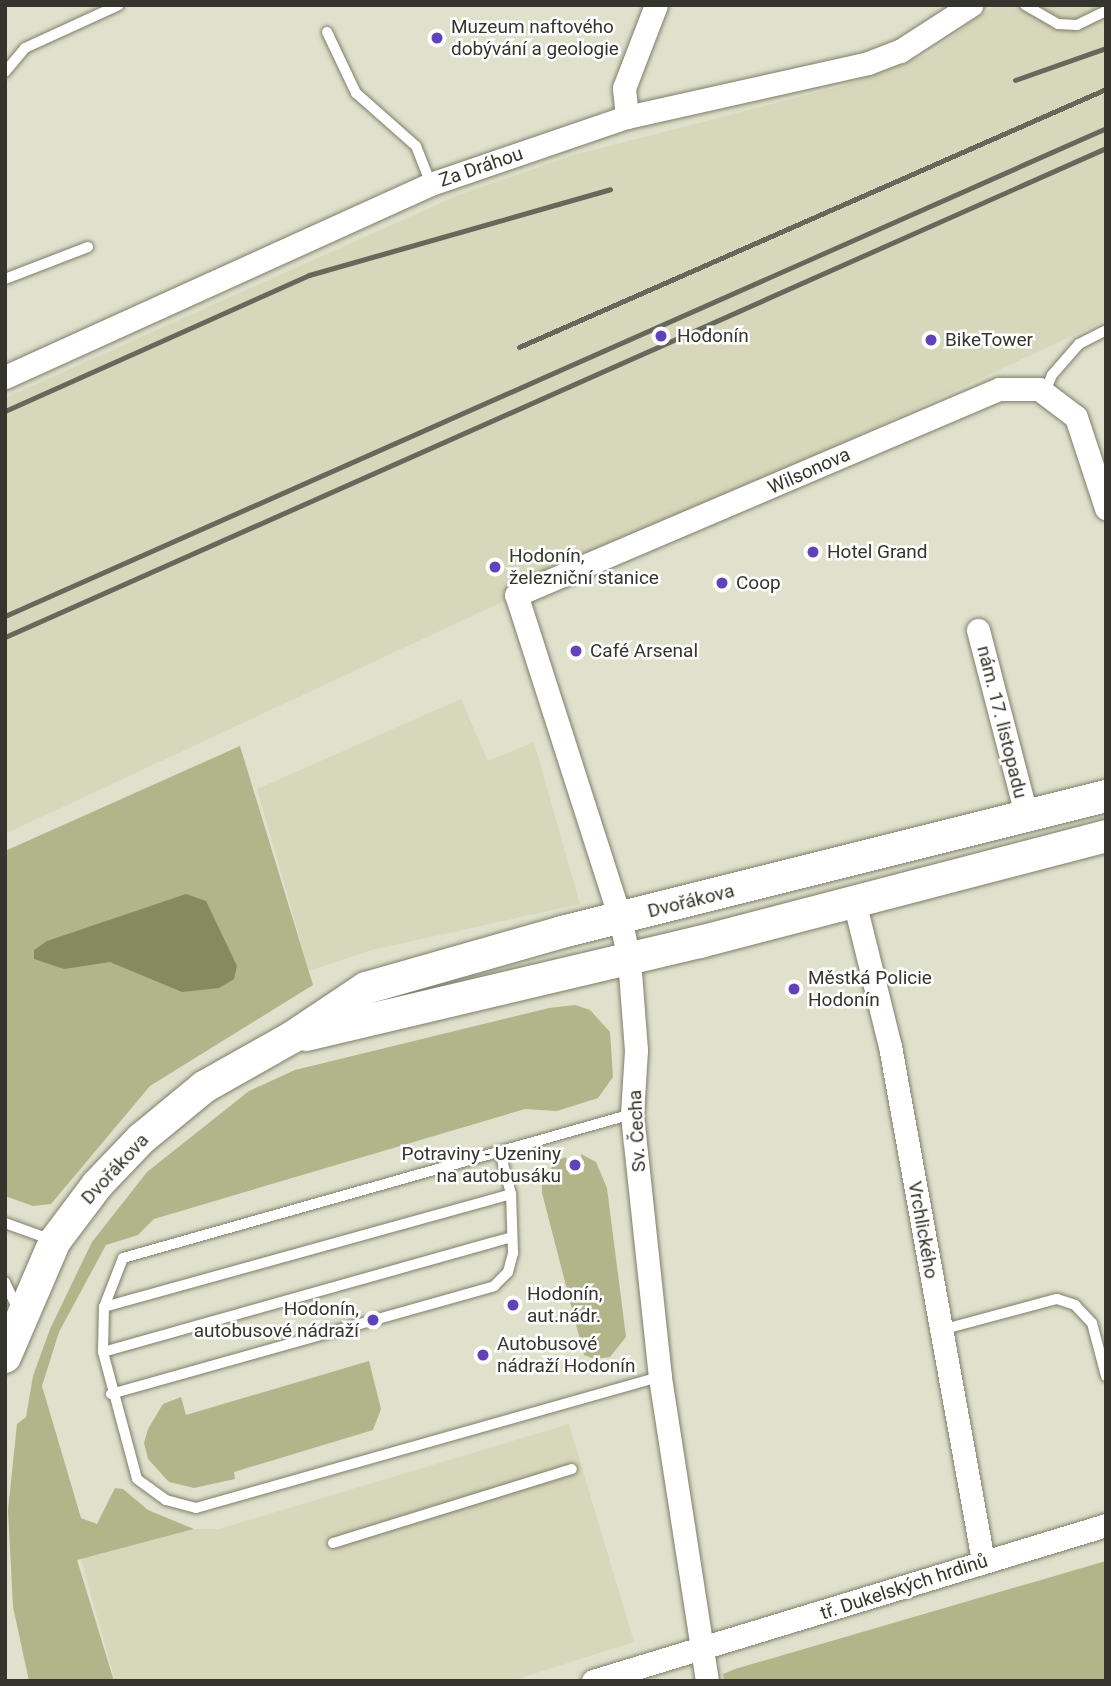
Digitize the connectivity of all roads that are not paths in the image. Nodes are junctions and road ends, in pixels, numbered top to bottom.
1 (119, 5) edge
2 (656, 5) edge
3 (971, 5) edge
4 (1025, 5) edge
5 (1106, 10) edge
6 (327, 32) dead end
7 (5, 72) edge
8 (627, 117) junction
9 (432, 184) junction
10 (88, 247) dead end
11 (5, 279) edge
12 (1106, 330) edge
13 (5, 377) edge
14 (1045, 392) junction
15 (1096, 436) edge
16 (1106, 508) edge
17 (516, 595) joint
18 (978, 629) dead end
19 (1106, 796) edge
20 (1026, 814) junction
21 (1106, 836) edge
22 (854, 901) junction
23 (620, 918) junction
24 (629, 959) junction
25 (291, 1038) junction
26 (632, 1114) junction
27 (500, 1152) junction
28 (511, 1194) junction
29 (5, 1223) edge
30 (512, 1237) junction
31 (55, 1241) junction
32 (5, 1282) edge
33 (104, 1307) junction
34 (20, 1314) junction
35 (941, 1330) junction
36 (103, 1352) junction
37 (5, 1357) edge
38 (1106, 1376) edge
39 (660, 1377) junction
40 (111, 1394) junction
41 (572, 1469) dead end
42 (1106, 1525) edge
43 (333, 1543) dead end
44 (983, 1561) junction
45 (702, 1645) junction
46 (595, 1680) edge
47 (707, 1681) edge

1 - 7 lane
2 - 8 street
3 - 8 street, Za Dráhou
4 - 5 lane
6 - 9 lane
8 - 9 street, Za Dráhou
9 - 13 street, Za Dráhou
10 - 11 lane
12 - 14 lane
14 - 15 street
14 - 17 street, Wilsonova
15 - 16 street
17 - 23 street, Sv. Čecha
18 - 20 street, nám. 17. listopadu
19 - 20 main road, Dvořákova
20 - 23 main road, Dvořákova
21 - 22 main road, Dvořákova
22 - 24 main road, Dvořákova
22 - 35 street, Vrchlického
23 - 24 street, Sv. Čecha
23 - 25 main road, Dvořákova
24 - 25 main road, Dvořákova
24 - 26 street, Sv. Čecha
25 - 31 main road, Dvořákova
26 - 27 lane
26 - 39 street, Sv. Čecha
27 - 28 lane
27 - 33 lane
28 - 30 lane
28 - 33 lane
29 - 31 lane
30 - 36 lane
30 - 40 lane
31 - 34 main road, Dvořákova
32 - 34 lane
33 - 36 lane
34 - 37 main road, Dvořákova
35 - 38 lane
35 - 44 street, Vrchlického
36 - 40 lane
39 - 40 lane
39 - 45 street, Sv. Čecha
41 - 43 lane
42 - 44 street, tř. Dukelských hrdinů
44 - 45 street, tř. Dukelských hrdinů
45 - 46 street, tř. Dukelských hrdinů
45 - 47 street, Sv. Čecha

